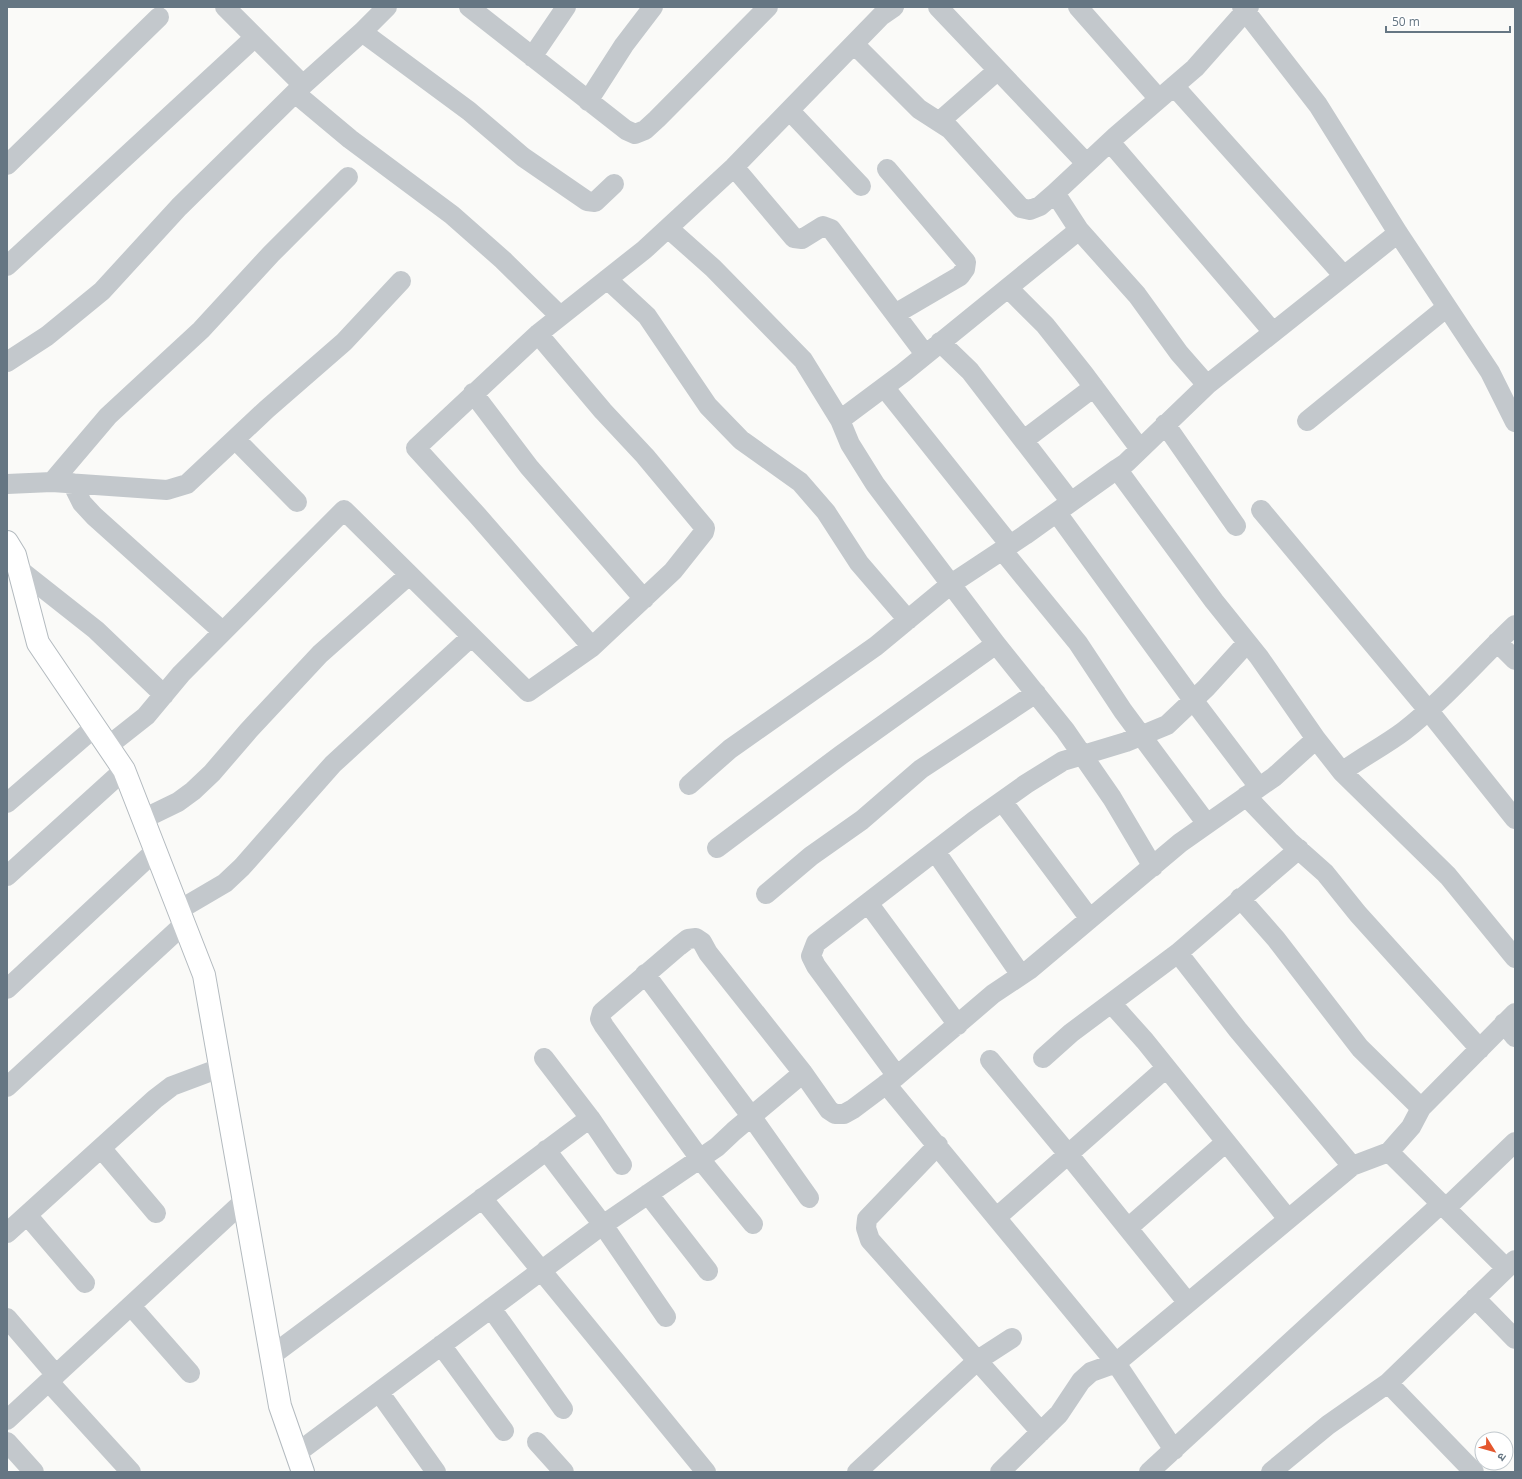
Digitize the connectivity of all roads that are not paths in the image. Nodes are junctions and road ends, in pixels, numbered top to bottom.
1 (226, 7) edge
2 (386, 7) edge
3 (468, 7) edge
4 (566, 7) edge
5 (653, 7) edge
6 (768, 7) edge
7 (894, 7) edge
8 (938, 7) edge
9 (1078, 7) edge
10 (1246, 9) edge
11 (159, 17) dead end
12 (362, 32) junction
13 (254, 38) junction
14 (854, 44) junction
15 (532, 57) junction
16 (998, 70) junction
17 (1174, 86) junction
18 (299, 89) junction
19 (1158, 99) junction
20 (588, 101) junction
21 (790, 111) junction
22 (940, 122) junction
23 (1110, 142) junction
24 (1086, 163) junction
25 (7, 165) edge
26 (734, 167) junction
27 (887, 169) dead end
28 (348, 177) dead end
29 (614, 184) dead end
30 (861, 186) dead end
31 (1055, 193) junction
32 (668, 228) junction
33 (1079, 230) junction
34 (1398, 233) junction
35 (7, 266) edge
36 (1344, 276) junction
37 (607, 279) junction
38 (401, 281) dead end
39 (1008, 288) junction
40 (1447, 307) junction
41 (895, 314) junction
42 (560, 316) junction
43 (1273, 332) junction
44 (538, 334) junction
45 (940, 342) junction
46 (925, 354) junction
47 (7, 362) edge
48 (1207, 385) junction
49 (884, 387) junction
50 (1094, 387) junction
51 (473, 393) junction
52 (840, 420) junction
53 (1307, 421) dead end
54 (1515, 422) edge
55 (1165, 424) junction
56 (235, 439) junction
57 (1024, 440) junction
58 (1140, 449) junction
59 (1117, 469) junction
60 (52, 482) junction
61 (72, 483) junction
62 (7, 484) edge
63 (297, 502) dead end
64 (1064, 507) junction
65 (1261, 510) dead end
66 (1236, 526) dead end
67 (7, 542) edge
68 (1006, 548) junction
69 (20, 570) junction
70 (409, 575) junction
71 (951, 584) junction
72 (644, 599) junction
73 (908, 620) junction
74 (1515, 625) edge
75 (222, 631) junction
76 (471, 637) junction
77 (1497, 642) junction
78 (996, 644) junction
79 (1246, 644) junction
80 (592, 647) junction
81 (1515, 660) edge
82 (1036, 694) junction
83 (164, 695) junction
84 (1193, 700) junction
85 (1428, 710) junction
86 (95, 727) junction
87 (1142, 735) junction
88 (1316, 739) junction
89 (108, 746) junction
90 (1082, 755) junction
91 (124, 770) junction
92 (1342, 772) junction
93 (688, 785) dead end
94 (1252, 791) junction
95 (1002, 801) junction
96 (7, 803) edge
97 (143, 819) junction
98 (1515, 819) edge
99 (1207, 824) junction
100 (717, 848) dead end
101 (1299, 849) junction
102 (155, 851) junction
103 (935, 851) junction
104 (1153, 867) junction
105 (7, 876) edge
106 (766, 894) dead end
107 (1240, 898) junction
108 (868, 903) junction
109 (181, 917) junction
110 (1090, 919) junction
111 (1178, 953) junction
112 (1515, 958) edge
113 (645, 974) junction
114 (1021, 975) junction
115 (7, 989) edge
116 (1111, 1003) junction
117 (958, 1025) junction
118 (1511, 1025) edge
119 (1480, 1050) junction
120 (544, 1058) dead end
121 (1043, 1058) dead end
122 (990, 1060) dead end
123 (220, 1068) junction
124 (1166, 1068) junction
125 (803, 1073) junction
126 (892, 1080) junction
127 (7, 1088) edge
128 (1421, 1108) junction
129 (751, 1116) junction
130 (590, 1118) junction
131 (1226, 1142) junction
132 (938, 1145) junction
133 (101, 1148) junction
134 (546, 1150) junction
135 (1512, 1151) edge
136 (1389, 1152) junction
137 (1068, 1154) junction
138 (700, 1159) junction
139 (622, 1165) dead end
140 (1352, 1166) junction
141 (648, 1194) junction
142 (482, 1198) junction
143 (809, 1198) dead end
144 (244, 1201) junction
145 (1444, 1206) junction
146 (156, 1213) dead end
147 (28, 1215) junction
148 (997, 1217) junction
149 (1288, 1220) junction
150 (752, 1224) dead end
151 (602, 1225) junction
152 (1128, 1228) junction
153 (7, 1233) edge
154 (1511, 1264) edge
155 (542, 1270) junction
156 (708, 1271) dead end
157 (85, 1283) dead end
158 (1475, 1298) junction
159 (1188, 1303) junction
160 (131, 1306) junction
161 (491, 1308) junction
162 (666, 1316) dead end
163 (7, 1318) edge
164 (1012, 1338) dead end
165 (1515, 1339) edge
166 (441, 1345) junction
167 (271, 1356) junction
168 (978, 1360) junction
169 (1116, 1363) junction
170 (190, 1372) dead end
171 (53, 1378) junction
172 (1388, 1383) junction
173 (379, 1392) junction
174 (563, 1409) dead end
175 (7, 1420) edge
176 (504, 1431) dead end
177 (1041, 1432) junction
178 (7, 1442) edge
179 (537, 1442) dead end
180 (1174, 1450) junction
181 (300, 1463) edge
182 (34, 1472) edge
183 (131, 1472) edge
184 (436, 1472) edge
185 (564, 1472) edge
186 (706, 1472) edge
187 (857, 1472) edge
188 (1000, 1472) edge
189 (1149, 1472) edge
190 (1271, 1472) edge
191 (1474, 1472) edge

1 - 13 street
2 - 12 street
3 - 15 street
4 - 15 street
5 - 20 street
6 - 20 street
7 - 14 street
8 - 16 street
9 - 19 street
10 - 17 street
10 - 34 street
11 - 25 street
12 - 18 street
12 - 29 street
13 - 18 street
13 - 35 street
14 - 21 street
14 - 22 street
15 - 20 street
16 - 22 street
16 - 24 street
17 - 19 street
17 - 36 street
18 - 42 street
18 - 47 street
19 - 23 street
21 - 26 street
21 - 30 street
22 - 31 street
23 - 24 street
23 - 43 street
24 - 31 street
26 - 32 street
26 - 41 street
27 - 41 street
28 - 60 street
31 - 33 street
32 - 37 street
32 - 52 street
33 - 39 street
33 - 48 street
34 - 36 street
34 - 40 street
36 - 43 street
37 - 42 street
37 - 73 street
38 - 56 street
39 - 45 street
39 - 50 street
40 - 53 street
40 - 54 street
41 - 46 street
42 - 44 street
43 - 48 street
44 - 51 street
44 - 72 street
45 - 46 street
45 - 57 street
46 - 49 street
48 - 55 street
49 - 52 street
49 - 68 street
50 - 57 street
50 - 58 street
51 - 72 street
51 - 80 street
52 - 71 street
55 - 58 street
55 - 66 street
56 - 61 street
56 - 63 street
57 - 64 street
58 - 59 street
59 - 64 street
59 - 79 street
60 - 61 street
60 - 62 street
61 - 75 street
64 - 68 street
64 - 84 street
65 - 85 street
67 - 69 street
68 - 71 street
68 - 87 street
69 - 83 street
69 - 86 street
70 - 75 street
70 - 76 street
70 - 97 street
71 - 73 street
71 - 78 street
72 - 80 street
73 - 93 street
74 - 77 street
75 - 83 street
76 - 80 street
76 - 109 street
77 - 81 street
77 - 85 street
78 - 82 street
78 - 100 street
79 - 84 street
79 - 88 street
82 - 90 street
82 - 106 street
83 - 89 street
84 - 87 street
84 - 94 street
85 - 92 street
85 - 98 street
86 - 89 street
86 - 96 street
87 - 90 street
87 - 99 street
88 - 92 street
88 - 94 street
89 - 91 street
90 - 95 street
90 - 104 street
91 - 97 street
91 - 105 street
92 - 112 street
94 - 99 street
94 - 101 street
95 - 103 street
95 - 110 street
97 - 102 street
99 - 104 street
101 - 107 street
101 - 119 street
102 - 109 street
102 - 115 street
103 - 108 street
103 - 114 street
104 - 110 street
107 - 111 street
107 - 128 street
108 - 117 street
108 - 126 street
109 - 123 street
109 - 127 street
110 - 114 street
111 - 116 street
111 - 140 street
113 - 125 street
113 - 129 street
113 - 138 street
114 - 117 street
116 - 121 street
116 - 124 street
117 - 126 street
118 - 119 street
119 - 128 street
120 - 130 street
122 - 137 street
123 - 133 street
123 - 144 street
124 - 131 street
124 - 137 street
125 - 126 street
125 - 129 street
126 - 132 street
128 - 136 street
129 - 138 street
129 - 143 street
130 - 134 street
130 - 139 street
131 - 149 street
131 - 152 street
132 - 148 street
132 - 168 street
133 - 146 street
133 - 147 street
134 - 142 street
134 - 151 street
135 - 145 street
136 - 140 street
136 - 145 street
137 - 148 street
137 - 152 street
138 - 141 street
138 - 150 street
140 - 149 street
141 - 151 street
141 - 156 street
142 - 155 street
142 - 167 street
144 - 160 street
144 - 167 street
145 - 154 street
145 - 180 street
147 - 153 street
147 - 157 street
148 - 169 street
149 - 159 street
151 - 155 street
151 - 162 street
152 - 159 street
154 - 158 street
155 - 161 street
155 - 186 street
158 - 165 street
158 - 172 street
159 - 169 street
160 - 170 street
160 - 171 street
161 - 166 street
161 - 174 street
163 - 171 street
164 - 168 street
166 - 173 street
166 - 176 street
167 - 181 street
168 - 177 street
168 - 187 street
169 - 177 street
169 - 180 street
171 - 175 street
171 - 183 street
172 - 190 street
172 - 191 street
173 - 181 street
173 - 184 street
177 - 188 street
178 - 182 street
179 - 185 street
180 - 189 street

